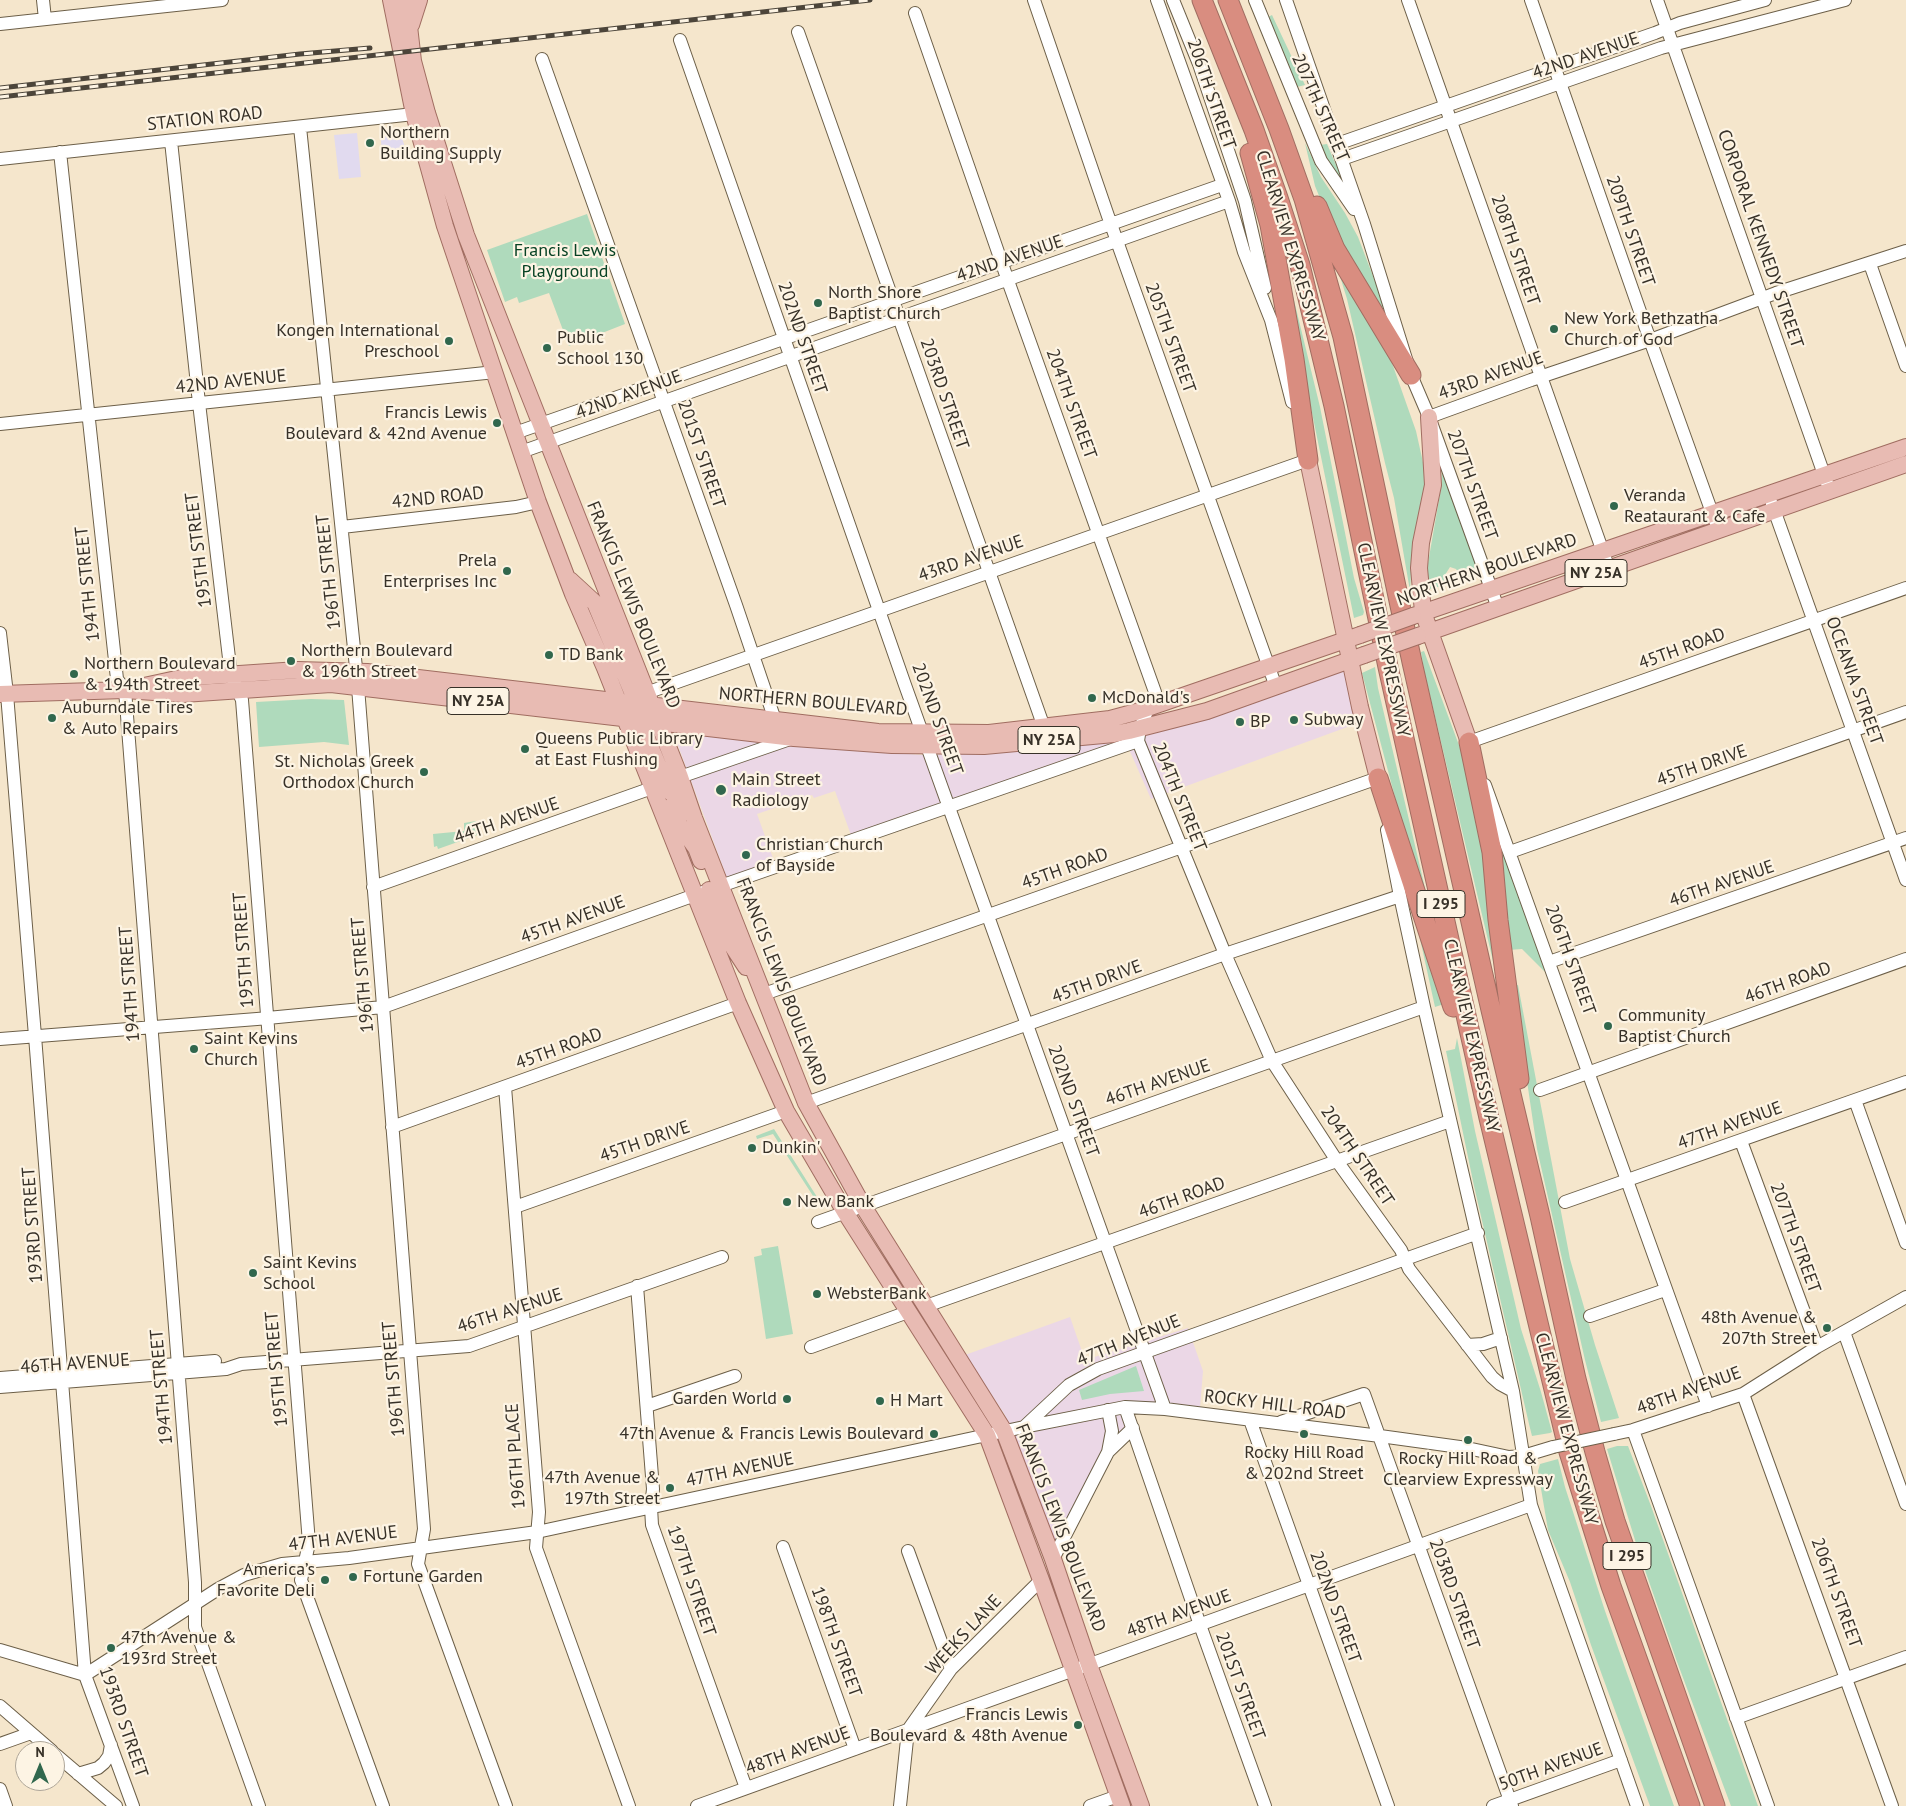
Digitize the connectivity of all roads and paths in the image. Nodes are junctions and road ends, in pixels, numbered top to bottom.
1 (43, 0) edge
2 (222, 0) edge
3 (391, 0) edge
4 (406, 0) edge
5 (419, 0) edge
6 (1034, 0) edge
7 (1157, 0) edge
8 (1173, 0) edge
9 (1200, 0) edge
10 (1228, 0) edge
11 (1255, 0) edge
12 (1286, 0) edge
13 (1408, 0) edge
14 (1531, 0) edge
15 (1657, 0) edge
16 (1765, 0) edge
17 (1846, 0) edge
18 (156, 4) edge
19 (915, 13) dead end
20 (1236, 19) junction
21 (45, 20) junction
22 (0, 24) edge
23 (1667, 28) junction
24 (410, 29) junction
25 (798, 32) dead end
26 (680, 40) dead end
27 (1672, 45) junction
28 (542, 59) dead end
29 (1555, 68) junction
30 (1560, 84) junction
31 (1446, 106) junction
32 (414, 114) junction
33 (1451, 122) junction
34 (300, 127) junction
35 (171, 140) junction
36 (1337, 144) junction
37 (60, 152) junction
38 (0, 159) edge
39 (1342, 159) junction
40 (1222, 185) junction
41 (1229, 201) junction
42 (1111, 223) junction
43 (1364, 224) junction
44 (1117, 240) junction
45 (1906, 251) edge
46 (1002, 263) junction
47 (1870, 264) junction
48 (1007, 278) junction
49 (1762, 298) junction
50 (893, 302) junction
51 (898, 317) junction
52 (1271, 320) junction
53 (784, 340) junction
54 (1650, 340) junction
55 (789, 356) junction
56 (1906, 366) edge
57 (495, 372) junction
58 (1411, 375) junction
59 (1540, 377) junction
60 (657, 384) junction
61 (328, 389) junction
62 (664, 402) junction
63 (199, 403) junction
64 (88, 415) junction
65 (1429, 417) junction
66 (0, 424) edge
67 (540, 425) junction
68 (515, 434) junction
69 (547, 443) junction
70 (1906, 447) edge
71 (521, 452) junction
72 (1308, 460) junction
73 (1906, 464) edge
74 (1827, 483) junction
75 (1769, 494) junction
76 (1207, 495) junction
77 (538, 502) junction
78 (1774, 510) junction
79 (1712, 514) junction
80 (342, 527) junction
81 (1719, 530) junction
82 (1098, 533) junction
83 (1602, 551) junction
84 (1608, 569) junction
85 (988, 572) junction
86 (1906, 588) edge
87 (1491, 589) junction
88 (1498, 608) junction
89 (879, 610) junction
90 (1418, 614) junction
91 (1814, 621) junction
92 (0, 633) edge
93 (1424, 634) junction
94 (1354, 648) junction
95 (753, 654) junction
96 (1268, 667) junction
97 (361, 677) junction
98 (234, 682) junction
99 (1276, 687) junction
100 (125, 690) junction
101 (3, 694) edge
102 (1149, 708) junction
103 (639, 710) junction
104 (1906, 712) edge
105 (775, 720) junction
106 (1112, 727) junction
107 (1853, 731) junction
108 (1046, 734) junction
109 (1139, 734) junction
110 (794, 738) junction
111 (925, 739) junction
112 (1469, 742) junction
113 (680, 777) junction
114 (1378, 778) junction
115 (652, 788) junction
116 (950, 806) junction
117 (694, 818) junction
118 (1906, 838) edge
119 (1893, 843) junction
120 (1180, 847) junction
121 (1510, 852) junction
122 (1906, 880) edge
123 (373, 887) junction
124 (710, 890) junction
125 (1400, 896) junction
126 (989, 915) junction
127 (1225, 954) junction
128 (1906, 959) edge
129 (1548, 962) junction
130 (764, 994) junction
131 (738, 1003) junction
132 (383, 1007) junction
133 (1424, 1007) junction
134 (267, 1018) junction
135 (1028, 1025) junction
136 (151, 1027) junction
137 (35, 1036) junction
138 (0, 1039) edge
139 (1272, 1061) junction
140 (1589, 1073) junction
141 (1906, 1082) edge
142 (505, 1087) junction
143 (1540, 1090) dead end
144 (1855, 1100) junction
145 (806, 1103) junction
146 (786, 1110) junction
147 (1489, 1118) junction
148 (1450, 1122) junction
149 (392, 1127) junction
150 (1067, 1134) junction
151 (1741, 1141) junction
152 (1337, 1161) junction
153 (1627, 1181) junction
154 (1565, 1202) dead end
155 (515, 1206) junction
156 (863, 1206) junction
157 (846, 1212) junction
158 (1540, 1216) junction
159 (818, 1222) dead end
160 (1478, 1233) junction
161 (1906, 1243) edge
162 (1106, 1244) junction
163 (722, 1257) dead end
164 (1406, 1260) junction
165 (637, 1286) junction
166 (1665, 1290) junction
167 (1906, 1297) edge
168 (926, 1306) junction
169 (908, 1312) junction
170 (1590, 1316) dead end
171 (524, 1327) junction
172 (1844, 1332) junction
173 (1501, 1338) junction
174 (1467, 1345) junction
175 (1817, 1347) junction
176 (811, 1348) dead end
177 (410, 1352) junction
178 (1144, 1352) junction
179 (294, 1361) junction
180 (178, 1368) junction
181 (736, 1376) dead end
182 (0, 1378) edge
183 (62, 1378) junction
184 (0, 1387) edge
185 (1513, 1391) junction
186 (1743, 1394) junction
187 (647, 1406) junction
188 (1708, 1406) junction
189 (1125, 1407) junction
190 (1165, 1409) junction
191 (1108, 1410) junction
192 (1250, 1420) junction
193 (1278, 1424) junction
194 (1024, 1427) junction
195 (1132, 1428) junction
196 (1633, 1430) junction
197 (1004, 1431) junction
198 (987, 1435) junction
199 (1380, 1436) junction
200 (1108, 1452) junction
201 (1523, 1456) junction
202 (1906, 1504) edge
203 (1531, 1505) junction
204 (651, 1507) junction
205 (537, 1532) junction
206 (1418, 1546) junction
207 (783, 1547) dead end
208 (421, 1548) junction
209 (908, 1551) dead end
210 (1053, 1559) junction
211 (304, 1561) junction
212 (1042, 1580) junction
213 (1309, 1585) junction
214 (194, 1606) junction
215 (1200, 1625) junction
216 (0, 1650) edge
217 (1906, 1658) edge
218 (1082, 1667) junction
219 (951, 1669) junction
220 (85, 1675) junction
221 (1846, 1679) junction
222 (0, 1706) edge
223 (1736, 1718) junction
224 (908, 1730) junction
225 (31, 1733) junction
226 (40, 1741) edge
227 (0, 1744) edge
228 (111, 1745) junction
229 (855, 1749) junction
230 (1621, 1760) junction
231 (65, 1763) edge
232 (78, 1774) junction
233 (746, 1788) junction
234 (0, 1790) edge
235 (1120, 1801) edge
236 (1511, 1803) edge
237 (6, 1806) edge
238 (116, 1806) edge
239 (133, 1806) edge
240 (259, 1806) edge
241 (383, 1806) edge
242 (506, 1806) edge
243 (629, 1806) edge
244 (697, 1806) edge
245 (900, 1806) edge
246 (1090, 1806) edge
247 (1141, 1806) edge
248 (1265, 1806) edge
249 (1388, 1806) edge
250 (1493, 1806) edge
251 (1637, 1806) edge
252 (1690, 1806) edge
253 (1715, 1806) edge
254 (1768, 1806) edge
255 (1892, 1806) edge

1 - 21 street
2 - 18 street
3 - 32 main road, FRANCIS LEWIS BOULEVARD
4 - 24 main road, FRANCIS LEWIS BOULEVARD
5 - 24 main road
6 - 42 street, 205TH STREET
7 - 40 street, 206TH STREET
8 - 52 street
9 - 72 highway
9 - 147 highway, CLEARVIEW EXPRESSWAY / I 295
10 - 20 highway, CLEARVIEW EXPRESSWAY / I 295
11 - 43 street, 207TH STREET
12 - 36 street
13 - 31 street, 208TH STREET
14 - 29 street, 209TH STREET
15 - 23 street, CORPORAL KENNEDY STREET
16 - 23 street, 42ND AVENUE
17 - 27 street, 42ND AVENUE
18 - 21 street
19 - 46 street, 204TH STREET
20 - 58 highway
20 - 158 highway, CLEARVIEW EXPRESSWAY / I 295
21 - 22 street
23 - 27 street, CORPORAL KENNEDY STREET
23 - 29 street, 42ND AVENUE
24 - 67 main road, FRANCIS LEWIS BOULEVARD
25 - 50 street, 203RD STREET
26 - 53 street, 202ND STREET
27 - 30 street, 42ND AVENUE
27 - 49 street, CORPORAL KENNEDY STREET
28 - 60 street, 201ST STREET
29 - 30 street, 209TH STREET
29 - 31 street, 42ND AVENUE
30 - 33 street, 42ND AVENUE
30 - 54 street, 209TH STREET
31 - 33 street, 208TH STREET
31 - 36 street, 42ND AVENUE
32 - 34 street, STATION ROAD
32 - 57 main road, FRANCIS LEWIS BOULEVARD
33 - 39 street, 42ND AVENUE
33 - 59 street, 208TH STREET
34 - 35 street, STATION ROAD
34 - 61 street, 196TH STREET
35 - 37 street, STATION ROAD
35 - 63 street, 195TH STREET
36 - 39 street
37 - 38 street, STATION ROAD
37 - 64 street, 194TH STREET
39 - 43 street
40 - 41 street, 206TH STREET
40 - 42 street, 42ND AVENUE
41 - 44 street, 42ND AVENUE
41 - 52 street, CLEARVIEW EXPRESSWAY
42 - 44 street, 205TH STREET
42 - 46 street, 42ND AVENUE
43 - 58 street
44 - 48 street, 42ND AVENUE
44 - 76 street, 205TH STREET
45 - 47 street, 43RD AVENUE
46 - 48 street, 204TH STREET
46 - 50 street, 42ND AVENUE
47 - 49 street, 43RD AVENUE
47 - 56 street
48 - 51 street, 42ND AVENUE
48 - 82 street, 204TH STREET
49 - 54 street, 43RD AVENUE
49 - 74 street, CORPORAL KENNEDY STREET
50 - 51 street, 203RD STREET
50 - 53 street, 42ND AVENUE
51 - 55 street, 42ND AVENUE
51 - 85 street, 203RD STREET
52 - 72 street, CLEARVIEW EXPRESSWAY
53 - 55 street, 202ND STREET
53 - 60 street, 42ND AVENUE
54 - 59 street, 43RD AVENUE
54 - 79 street, 209TH STREET
55 - 62 street, 42ND AVENUE
55 - 89 street, 202ND STREET
57 - 61 street, 42ND AVENUE
57 - 68 main road, FRANCIS LEWIS BOULEVARD
58 - 65 street, 207TH STREET
59 - 65 street, 43RD AVENUE
59 - 83 street, 208TH STREET
60 - 62 street, 201ST STREET
60 - 67 street, 42ND AVENUE
61 - 63 street, 42ND AVENUE
61 - 80 street, 196TH STREET
62 - 69 street, 42ND AVENUE
62 - 95 street, 201ST STREET
63 - 64 street, 42ND AVENUE
63 - 98 street, 195TH STREET
64 - 66 street, 42ND AVENUE
64 - 100 street, 194TH STREET
65 - 87 street, 207TH STREET
65 - 90 main road, 206TH STREET
67 - 68 street, 42ND AVENUE
67 - 69 main road, FRANCIS LEWIS BOULEVARD
68 - 71 main road, FRANCIS LEWIS BOULEVARD
69 - 71 street, 42ND AVENUE
69 - 103 main road, FRANCIS LEWIS BOULEVARD
70 - 74 main road, NORTHERN BOULEVARD
71 - 77 main road, FRANCIS LEWIS BOULEVARD
72 - 76 street, 43RD AVENUE
72 - 94 main road, CLEARVIEW EXPRESSWAY
73 - 74 main road, NORTHERN BOULEVARD / NY 25A
74 - 75 main road, NORTHERN BOULEVARD
74 - 78 main road, NORTHERN BOULEVARD / NY 25A
75 - 78 street, OCEANIA STREET
75 - 79 main road, NORTHERN BOULEVARD
76 - 82 street, 43RD AVENUE
76 - 96 street, 205TH STREET
77 - 80 street, 42ND ROAD
77 - 103 main road, FRANCIS LEWIS BOULEVARD
78 - 81 main road, NORTHERN BOULEVARD / NY 25A
78 - 91 street, OCEANIA STREET
79 - 81 street, 209TH STREET
79 - 83 main road, NORTHERN BOULEVARD
80 - 97 street, 196TH STREET
81 - 84 main road, NORTHERN BOULEVARD / NY 25A
82 - 85 street, 43RD AVENUE
82 - 102 street, 204TH STREET
83 - 84 street, 208TH STREET
83 - 87 main road, NORTHERN BOULEVARD
84 - 88 main road, NORTHERN BOULEVARD / NY 25A
85 - 89 street, 43RD AVENUE
85 - 108 street, 203RD STREET
86 - 91 street, 45TH ROAD
87 - 88 street, 207TH STREET
87 - 90 main road, NORTHERN BOULEVARD
88 - 93 main road, NORTHERN BOULEVARD / NY 25A
89 - 95 street, 43RD AVENUE
89 - 111 street, 202ND STREET
90 - 93 main road, 206TH STREET
90 - 94 main road, NORTHERN BOULEVARD / NY 25A, bridge
91 - 107 street, OCEANIA STREET
91 - 112 street, 45TH ROAD
92 - 101 street, 193RD STREET
93 - 94 main road, NORTHERN BOULEVARD / NY 25A, bridge
93 - 112 main road, 206TH STREET
94 - 96 main road, NORTHERN BOULEVARD
94 - 99 main road, NORTHERN BOULEVARD / NY 25A
94 - 114 main road
95 - 103 street, 43RD AVENUE
95 - 105 street, 201ST STREET
96 - 99 street, 205TH STREET
96 - 102 main road, NORTHERN BOULEVARD
97 - 98 main road, NORTHERN BOULEVARD / NY 25A
97 - 98 main road, NORTHERN BOULEVARD / NY 25A
97 - 103 main road, NORTHERN BOULEVARD / NY 25A
97 - 123 street, 196TH STREET
98 - 100 main road, NORTHERN BOULEVARD / NY 25A
98 - 134 street, 195TH STREET
99 - 109 main road, NORTHERN BOULEVARD / NY 25A
100 - 101 main road, NORTHERN BOULEVARD / NY 25A
100 - 136 street, 194TH STREET
101 - 137 street, 193RD STREET
102 - 106 main road, NORTHERN BOULEVARD
102 - 109 street, 204TH STREET
103 - 105 main road, NORTHERN BOULEVARD / NY 25A
103 - 110 main road, NORTHERN BOULEVARD / NY 25A
103 - 113 main road, FRANCIS LEWIS BOULEVARD
103 - 115 main road, FRANCIS LEWIS BOULEVARD
103 - 117 main road
104 - 107 street, 45TH DRIVE
105 - 111 main road, NORTHERN BOULEVARD / NY 25A
106 - 108 main road, NORTHERN BOULEVARD / NY 25A
106 - 109 main road, NORTHERN BOULEVARD
107 - 119 street, OCEANIA STREET
107 - 121 street, 45TH DRIVE
108 - 111 main road, NORTHERN BOULEVARD / NY 25A
108 - 111 main road, NORTHERN BOULEVARD / NY 25A
109 - 116 street, 45TH AVENUE
109 - 120 street, 204TH STREET
110 - 111 main road, NORTHERN BOULEVARD / NY 25A
110 - 113 street
111 - 116 street, 202ND STREET
112 - 121 street, 206TH STREET
112 - 158 highway
113 - 117 main road, FRANCIS LEWIS BOULEVARD
114 - 120 street, 45TH ROAD
114 - 125 street
114 - 147 highway
115 - 123 street, 44TH AVENUE
115 - 124 main road, FRANCIS LEWIS BOULEVARD
116 - 124 street, 45TH AVENUE
116 - 126 street, 202ND STREET
117 - 124 main road, FRANCIS LEWIS BOULEVARD
118 - 119 street, 46TH AVENUE
119 - 122 street, OCEANIA STREET
119 - 129 street, 46TH AVENUE
120 - 126 street, 45TH ROAD
120 - 127 street, 204TH STREET
121 - 129 street, 206TH STREET
123 - 132 street, 196TH STREET
124 - 130 main road, FRANCIS LEWIS BOULEVARD
124 - 131 main road, FRANCIS LEWIS BOULEVARD
124 - 132 street, 45TH AVENUE
125 - 127 street, 45TH DRIVE
125 - 133 street
126 - 130 street, 45TH ROAD
126 - 135 street, 202ND STREET
127 - 135 street, 45TH DRIVE
127 - 139 street, 204TH STREET
128 - 140 street, 46TH ROAD
129 - 140 street, 206TH STREET
130 - 145 main road, FRANCIS LEWIS BOULEVARD
131 - 142 street, 45TH ROAD
131 - 146 main road, FRANCIS LEWIS BOULEVARD
132 - 134 street, 45TH AVENUE
132 - 149 street, 196TH STREET
133 - 139 street, 46TH AVENUE
133 - 148 street
134 - 136 street, 45TH AVENUE
134 - 179 street, 195TH STREET
135 - 145 street, 45TH DRIVE
135 - 150 street, 202ND STREET
136 - 137 street, 45TH AVENUE
136 - 180 street, 194TH STREET
137 - 138 street, 45TH AVENUE
137 - 183 street, 193RD STREET
139 - 150 street, 46TH AVENUE
139 - 152 street, 204TH STREET
140 - 143 street, 46TH ROAD
140 - 153 street, 206TH STREET
141 - 144 street, 47TH AVENUE
142 - 149 street, 45TH ROAD
142 - 155 street, 196TH PLACE
144 - 151 street, 47TH AVENUE
144 - 161 street
145 - 156 main road, FRANCIS LEWIS BOULEVARD
146 - 155 street, 45TH DRIVE
146 - 157 main road, FRANCIS LEWIS BOULEVARD
147 - 252 highway, CLEARVIEW EXPRESSWAY / I 295
148 - 152 street, 46TH ROAD
148 - 160 street
149 - 177 street, 196TH STREET
150 - 156 street, 46TH AVENUE
150 - 162 street, 202ND STREET
151 - 153 street, 47TH AVENUE
151 - 175 street, 207TH STREET
152 - 162 street, 46TH ROAD
152 - 164 street, 204TH STREET
153 - 154 street, 47TH AVENUE
153 - 166 street, 206TH STREET
155 - 171 street, 196TH PLACE
156 - 157 street, 46TH AVENUE
156 - 168 main road, FRANCIS LEWIS BOULEVARD
157 - 159 street, 46TH AVENUE
157 - 169 main road, FRANCIS LEWIS BOULEVARD
158 - 253 highway, CLEARVIEW EXPRESSWAY / I 295
160 - 164 street, 47TH AVENUE
160 - 173 street
162 - 168 street, 46TH ROAD
162 - 178 street, 202ND STREET
163 - 165 street, 46TH AVENUE
164 - 174 street, 204TH STREET
164 - 178 street, 47TH AVENUE
165 - 171 street, 46TH AVENUE
165 - 187 street, 197TH STREET
166 - 170 street
166 - 188 street, 206TH STREET
167 - 172 street, 48TH AVENUE
168 - 197 main road, FRANCIS LEWIS BOULEVARD
169 - 176 street
169 - 198 main road, FRANCIS LEWIS BOULEVARD
171 - 177 street, 46TH AVENUE
171 - 205 street, 196TH PLACE
172 - 175 street, 48TH AVENUE
172 - 202 street
173 - 174 street
173 - 185 street
174 - 185 street, 204TH STREET
175 - 186 street, 48TH AVENUE
177 - 179 street, 46TH AVENUE
177 - 208 street, 196TH STREET
178 - 190 street, 202ND STREET
178 - 194 street, 47TH AVENUE
179 - 180 street, 46TH AVENUE
179 - 211 street, 195TH STREET
180 - 183 street, 46TH AVENUE
180 - 214 street, 194TH STREET
181 - 187 street
182 - 183 street, 46TH AVENUE
183 - 184 street, 46TH AVENUE
183 - 220 street, 193RD STREET
185 - 201 street
186 - 188 street, 48TH AVENUE
186 - 221 street, 206TH STREET
187 - 204 street, 197TH STREET
188 - 196 street, 48TH AVENUE
189 - 190 street, ROCKY HILL ROAD
189 - 191 street, ROCKY HILL ROAD
189 - 195 street, 201ST STREET
190 - 192 street, ROCKY HILL ROAD
191 - 194 street, ROCKY HILL ROAD
191 - 200 street
192 - 193 street, ROCKY HILL ROAD
192 - 213 street, 202ND STREET
193 - 199 street, ROCKY HILL ROAD
193 - 199 street, 203RD STREET
194 - 197 street, 47TH AVENUE
195 - 200 street
195 - 215 street, 201ST STREET
196 - 201 street, 48TH AVENUE, bridge
196 - 223 street
197 - 198 street, 47TH AVENUE
197 - 210 main road, FRANCIS LEWIS BOULEVARD
198 - 204 street, 47TH AVENUE
198 - 212 main road, FRANCIS LEWIS BOULEVARD
199 - 201 street, ROCKY HILL ROAD
199 - 206 street, 203RD STREET
200 - 210 street
201 - 203 street
203 - 206 street, 48TH AVENUE
203 - 230 street
204 - 205 street, 47TH AVENUE
204 - 233 street, 197TH STREET
205 - 208 street, 47TH AVENUE
205 - 243 street, 196TH PLACE
206 - 213 street, 48TH AVENUE
206 - 236 street, 203RD STREET
207 - 229 street, 198TH STREET
208 - 211 street, 47TH AVENUE
208 - 242 street, 196TH STREET
209 - 219 street
210 - 218 main road, FRANCIS LEWIS BOULEVARD
211 - 214 street, 47TH AVENUE
211 - 241 street, 195TH STREET
212 - 218 main road, FRANCIS LEWIS BOULEVARD
212 - 219 street, WEEKS LANE
213 - 215 street, 48TH AVENUE
213 - 249 street, 202ND STREET
214 - 220 street, 47TH AVENUE
214 - 240 street, 194TH STREET
215 - 218 street, 48TH AVENUE
215 - 248 street, 201ST STREET
216 - 220 street
217 - 221 street
218 - 224 street, 48TH AVENUE
218 - 235 main road, FRANCIS LEWIS BOULEVARD
218 - 247 main road, FRANCIS LEWIS BOULEVARD
219 - 224 street, WEEKS LANE
220 - 228 street, 193RD STREET
221 - 223 street
221 - 255 street, 206TH STREET
222 - 225 street
223 - 254 street
224 - 229 street, 48TH AVENUE
224 - 245 street, WEEKS LANE
225 - 226 street
225 - 227 street
228 - 232 street
228 - 239 street, 193RD STREET
229 - 233 street, 48TH AVENUE
230 - 236 street, 50TH AVENUE
230 - 251 street
231 - 232 street
232 - 238 street
233 - 244 street, 48TH AVENUE
234 - 237 street
235 - 246 street
236 - 250 street, 50TH AVENUE

